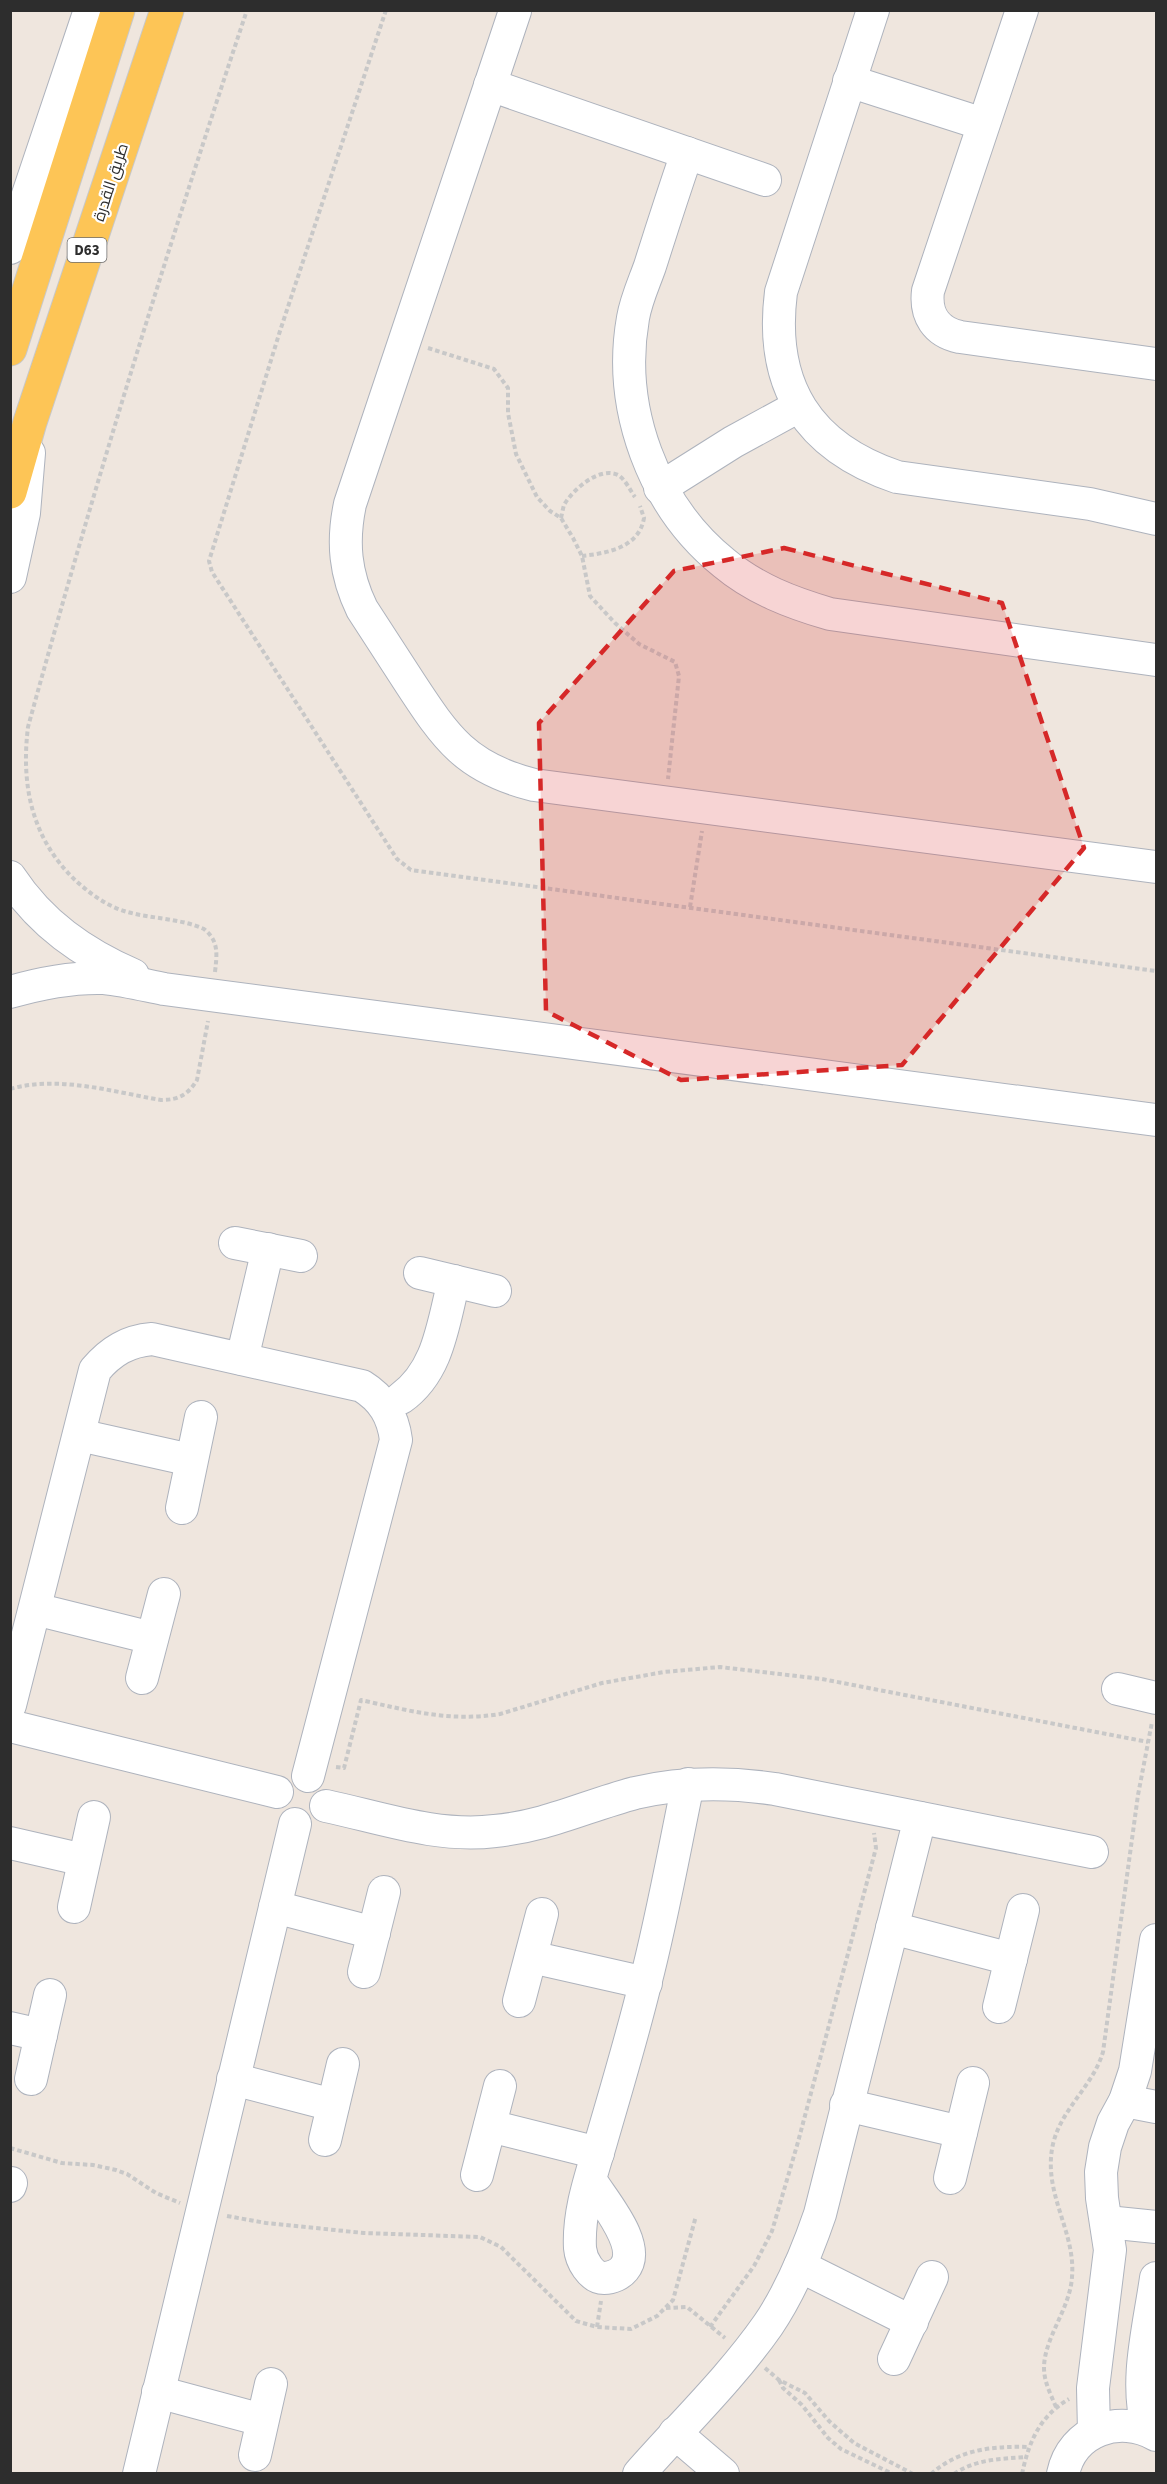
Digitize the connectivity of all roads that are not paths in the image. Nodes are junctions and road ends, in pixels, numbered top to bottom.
1 (90, 10) edge
2 (118, 10) edge
3 (167, 10) edge
4 (873, 10) edge
5 (1022, 10) edge
6 (515, 12) edge
7 (849, 81) junction
8 (490, 86) junction
9 (983, 124) junction
10 (687, 153) junction
11 (765, 180) dead end
12 (10, 248) edge
13 (10, 349) edge
14 (1156, 364) edge
15 (799, 406) junction
16 (30, 422) junction
17 (652, 490) junction
18 (10, 492) edge
19 (1156, 496) edge
20 (1090, 504) junction
21 (1156, 519) edge
22 (10, 577) edge
23 (1156, 660) edge
24 (1156, 867) edge
25 (10, 877) edge
26 (164, 989) junction
27 (10, 992) edge
28 (1156, 1120) edge
29 (235, 1243) dead end
30 (268, 1249) junction
31 (301, 1256) dead end
32 (420, 1273) dead end
33 (454, 1281) junction
34 (495, 1291) dead end
35 (242, 1359) junction
36 (362, 1386) junction
37 (401, 1398) junction
38 (201, 1417) dead end
39 (79, 1436) junction
40 (396, 1440) junction
41 (191, 1460) junction
42 (182, 1508) dead end
43 (164, 1594) dead end
44 (35, 1609) junction
45 (152, 1638) junction
46 (142, 1678) dead end
47 (1118, 1689) dead end
48 (1156, 1698) edge
49 (10, 1705) edge
50 (10, 1726) edge
51 (321, 1772) junction
52 (688, 1784) junction
53 (278, 1792) junction
54 (326, 1806) junction
55 (94, 1817) dead end
56 (920, 1818) junction
57 (295, 1824) junction
58 (10, 1843) edge
59 (1092, 1852) dead end
60 (84, 1860) junction
61 (384, 1892) dead end
62 (74, 1907) dead end
63 (275, 1907) junction
64 (1023, 1910) dead end
65 (542, 1914) dead end
66 (892, 1928) junction
67 (374, 1933) junction
68 (1156, 1940) edge
69 (531, 1957) junction
70 (1011, 1959) junction
71 (364, 1972) dead end
72 (646, 1983) junction
73 (50, 1995) dead end
74 (519, 2001) dead end
75 (999, 2007) dead end
76 (10, 2028) edge
77 (41, 2036) junction
78 (343, 2064) dead end
79 (31, 2079) dead end
80 (233, 2079) junction
81 (973, 2083) dead end
82 (500, 2086) dead end
83 (1125, 2101) junction
84 (333, 2105) junction
85 (846, 2105) junction
86 (1156, 2106) edge
87 (489, 2126) junction
88 (961, 2132) junction
89 (325, 2140) dead end
90 (477, 2175) dead end
91 (950, 2178) dead end
92 (1107, 2222) junction
93 (1156, 2228) edge
94 (800, 2266) junction
95 (932, 2277) dead end
96 (1156, 2278) edge
97 (912, 2322) junction
98 (894, 2359) dead end
99 (271, 2384) dead end
100 (158, 2392) junction
101 (262, 2420) junction
102 (1094, 2432) junction
103 (1152, 2432) edge
104 (675, 2433) junction
105 (255, 2456) dead end
106 (139, 2474) edge
107 (639, 2474) edge
108 (723, 2474) edge
109 (1063, 2474) edge

1 - 12 street
2 - 13 main road, D63
3 - 16 main road, طريق القدرة / D63
4 - 7 street
5 - 9 street
6 - 8 street
7 - 9 street
7 - 15 street
8 - 10 street
8 - 24 street
9 - 14 street
10 - 11 street
10 - 17 street
15 - 17 street
15 - 20 street
16 - 18 main road, طريق القدرة / D63
16 - 22 street
17 - 23 street
19 - 20 street
20 - 21 street
25 - 26 street
26 - 27 street
26 - 28 street
29 - 30 street
30 - 31 street
30 - 35 street
32 - 33 street
33 - 34 street
33 - 37 street
35 - 36 street
35 - 39 street
36 - 37 street
36 - 40 street
37 - 40 street
38 - 41 street
39 - 41 street
39 - 44 street
40 - 51 street
41 - 42 street
43 - 45 street
44 - 45 street
44 - 49 street
45 - 46 street
47 - 48 street
50 - 53 street
51 - 53 street
51 - 54 street
52 - 54 street
52 - 56 street
52 - 72 street
53 - 57 street
54 - 57 street
55 - 60 street
56 - 59 street
56 - 66 street
57 - 63 street
58 - 60 street
60 - 62 street
61 - 67 street
63 - 67 street
63 - 80 street
64 - 70 street
65 - 69 street
66 - 70 street
66 - 85 street
67 - 71 street
68 - 83 street
69 - 72 street
69 - 74 street
70 - 75 street
72 - 87 street
73 - 77 street
76 - 77 street
77 - 79 street
78 - 84 street
80 - 84 street
80 - 100 street
81 - 88 street
82 - 87 street
83 - 86 street
83 - 92 street
84 - 89 street
85 - 88 street
85 - 94 street
87 - 90 street
88 - 91 street
92 - 93 street
92 - 102 street
94 - 97 street
94 - 104 street
95 - 97 street
96 - 103 street
97 - 98 street
99 - 101 street
100 - 101 street
100 - 106 street
101 - 105 street
102 - 103 street
102 - 109 street
104 - 107 street
104 - 108 street

